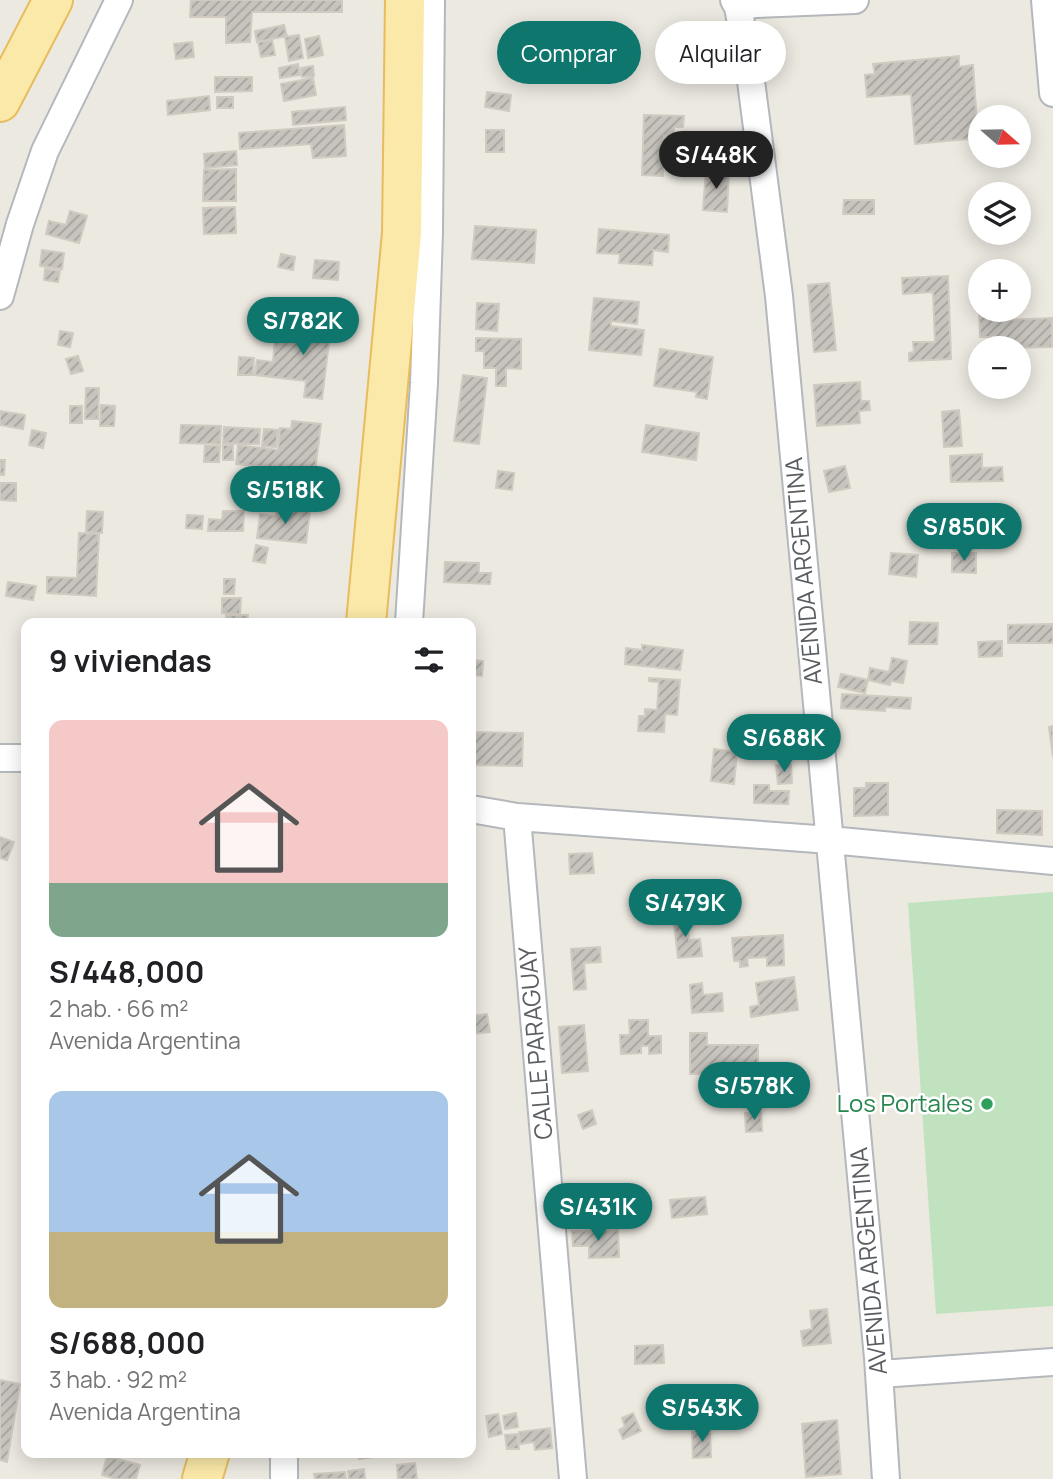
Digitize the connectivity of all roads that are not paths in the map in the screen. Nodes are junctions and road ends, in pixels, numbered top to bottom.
1 (53, 0) edge
2 (119, 0) edge
3 (405, 0) edge
4 (431, 0) edge
5 (855, 0) edge
6 (1045, 0) edge
7 (746, 3) edge
8 (1053, 93) edge
9 (0, 102) edge
10 (0, 296) edge
11 (366, 618) edge
12 (409, 618) edge
13 (0, 758) edge
14 (21, 758) edge
15 (476, 811) edge
16 (517, 817) junction
17 (830, 840) junction
18 (1053, 862) edge
19 (1053, 1362) edge
20 (880, 1374) junction
21 (208, 1458) edge
22 (284, 1458) edge
23 (202, 1479) edge
24 (284, 1479) edge
25 (573, 1479) edge
26 (886, 1479) edge

1 - 9 main road
2 - 10 street
3 - 11 main road
4 - 12 street
5 - 7 street
6 - 8 street
7 - 17 street, AVENIDA ARGENTINA
13 - 14 street
15 - 16 street
16 - 17 street
16 - 25 street, CALLE PARAGUAY
17 - 18 street
17 - 20 street, AVENIDA ARGENTINA
19 - 20 street
20 - 26 street, AVENIDA ARGENTINA
21 - 23 main road
22 - 24 street

